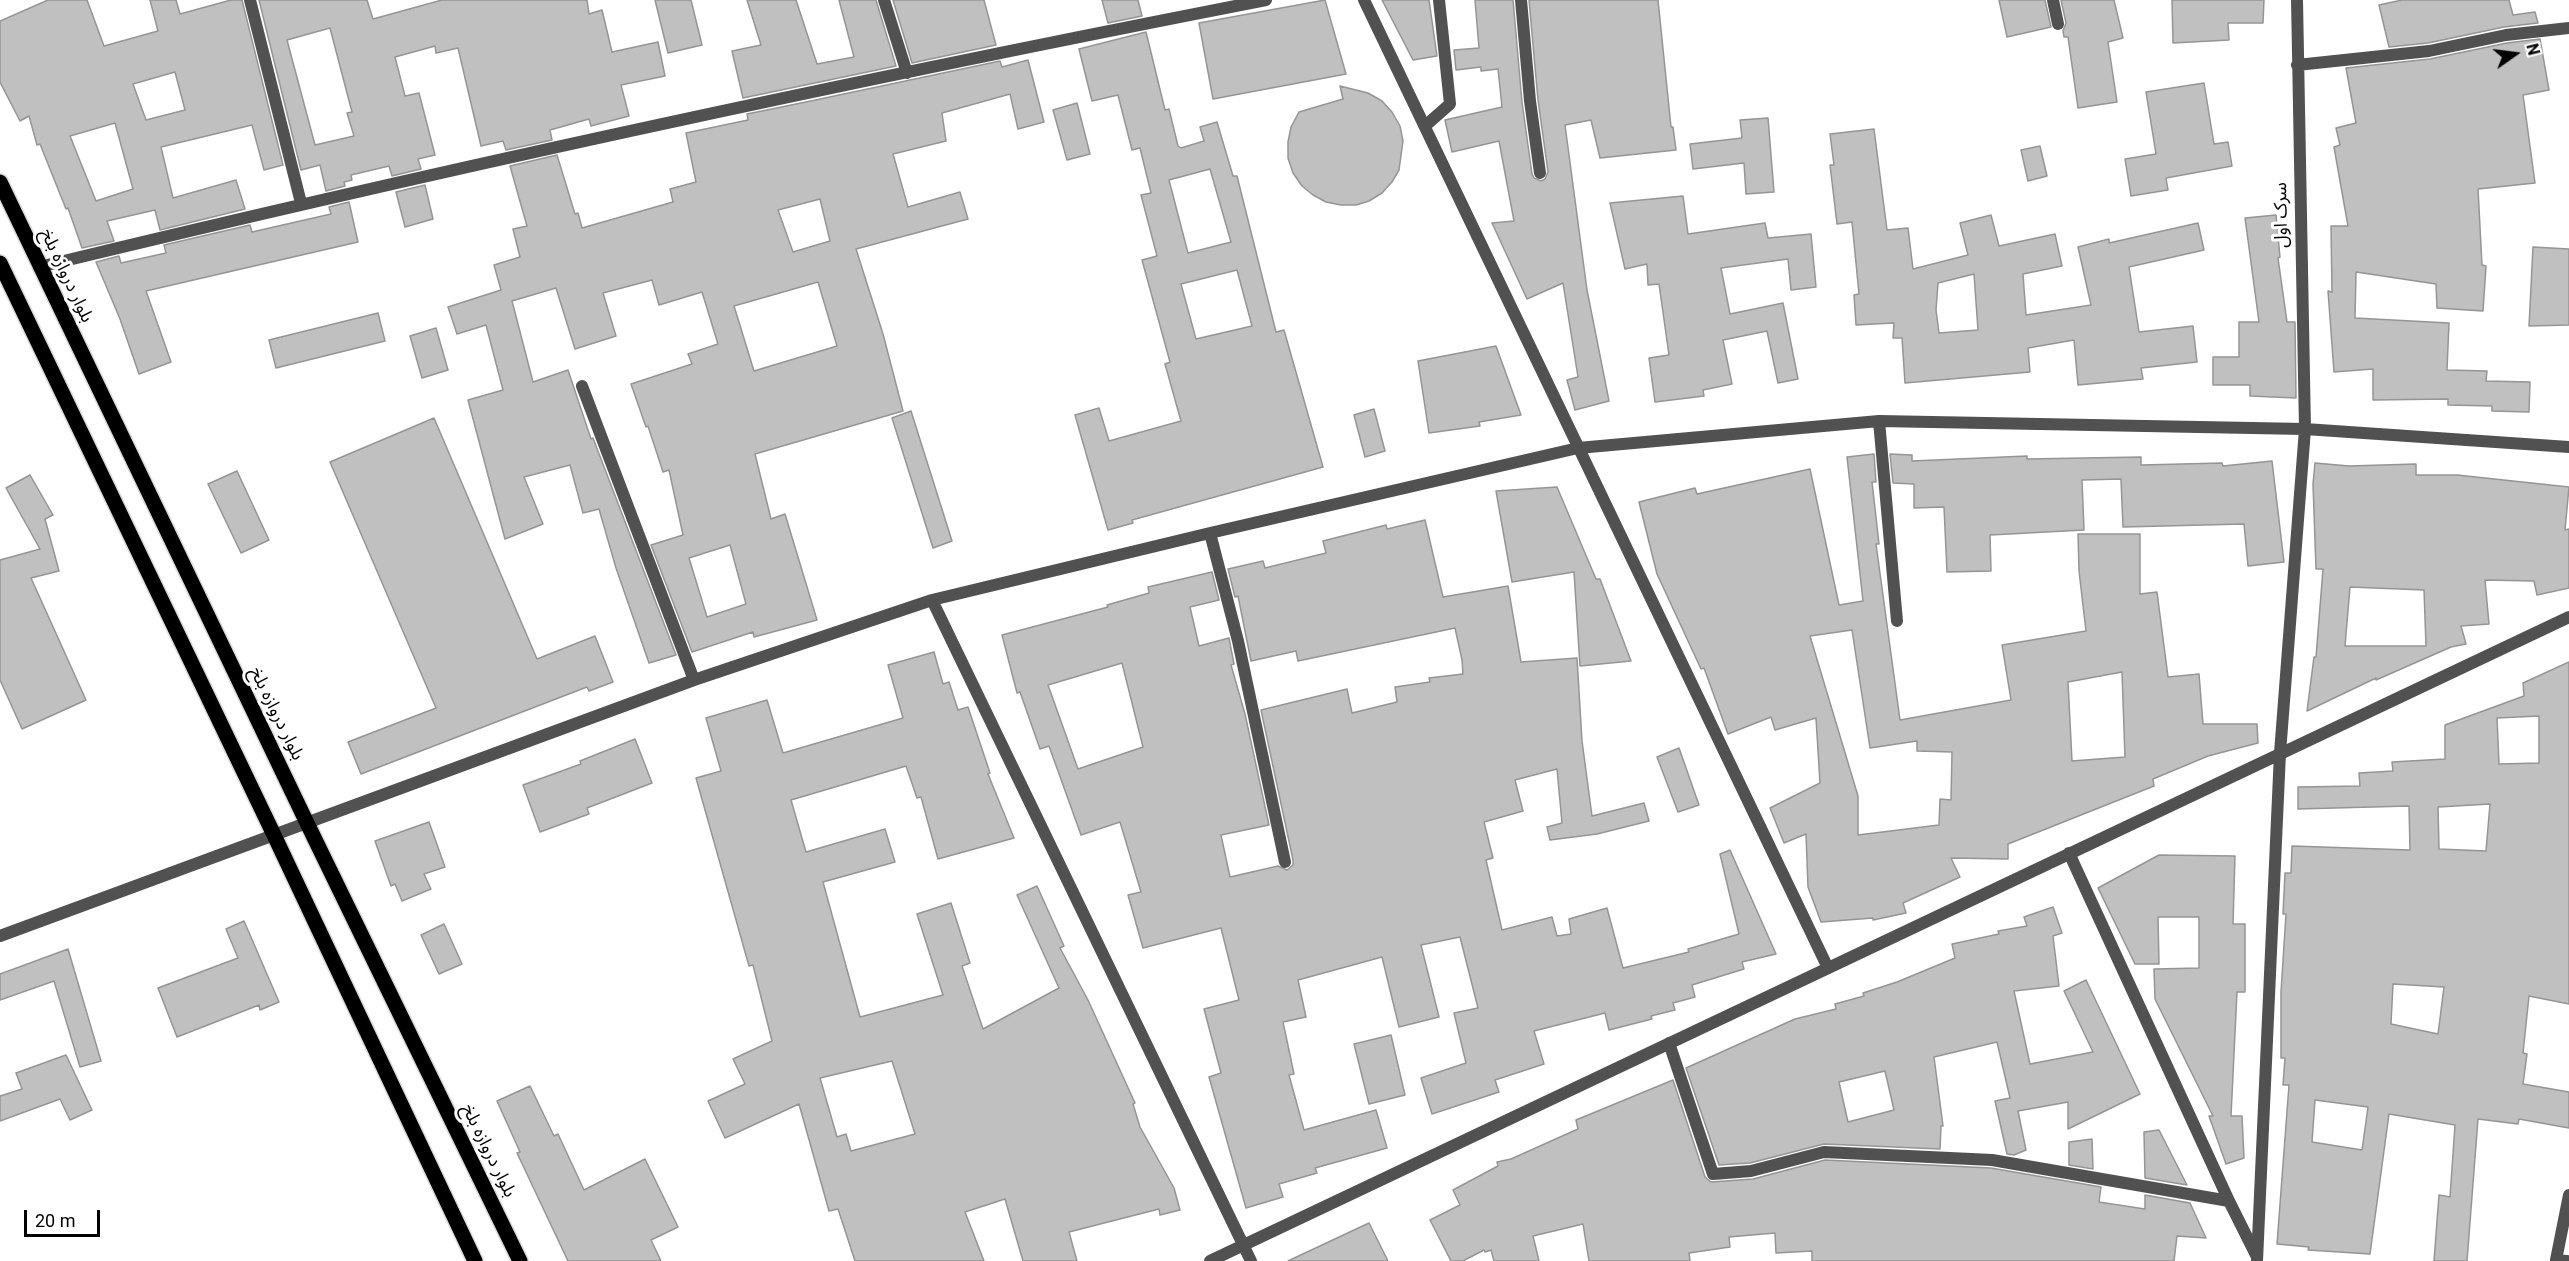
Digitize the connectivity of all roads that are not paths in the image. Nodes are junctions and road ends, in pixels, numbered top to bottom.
1 (250, 0) edge
2 (884, 0) edge
3 (1266, 0) edge
4 (1364, 0) edge
5 (1439, 0) edge
6 (1521, 0) edge
7 (2053, 0) edge
8 (2297, 0) edge
9 (2058, 24) dead end
10 (2569, 28) edge
11 (2297, 65) junction
12 (907, 73) junction
13 (1425, 126) junction
14 (1540, 173) dead end
15 (0, 182) edge
16 (301, 203) junction
17 (0, 263) edge
18 (39, 267) junction
19 (4, 283) edge
20 (582, 386) dead end
21 (1880, 421) junction
22 (2305, 429) junction
23 (2569, 447) edge
24 (1578, 448) junction
25 (1210, 533) junction
26 (932, 600) junction
27 (2569, 616) edge
28 (1897, 621) dead end
29 (694, 681) junction
30 (2280, 753) junction
31 (307, 823) junction
32 (274, 835) junction
33 (2069, 854) junction
34 (1285, 862) dead end
35 (0, 936) edge
36 (1828, 968) junction
37 (1669, 1043) junction
38 (2569, 1195) edge
39 (2229, 1201) junction
40 (1243, 1245) junction
41 (2258, 1260) edge
42 (475, 1261) edge
43 (520, 1261) edge
44 (1210, 1261) edge
45 (1251, 1261) edge
46 (2567, 1261) edge

1 - 16 street
2 - 12 street
3 - 12 street
4 - 13 street
5 - 13 street
6 - 14 street
7 - 9 street
8 - 11 street, سرک اول
10 - 11 street
11 - 22 street, سرک اول
12 - 16 street
13 - 24 street
15 - 18 main road, بلوار دروازه بلخ
16 - 18 street
17 - 19 main road
18 - 31 main road, بلوار دروازه بلخ
19 - 32 main road
20 - 29 street
21 - 22 street
21 - 24 street
21 - 28 street
22 - 23 street
22 - 30 street, سرک اول
24 - 25 street
24 - 36 street
25 - 26 street
25 - 34 street
26 - 29 street
26 - 40 street
27 - 30 street
29 - 31 street
30 - 33 street
30 - 41 street, سرک اول
31 - 32 street
31 - 43 main road, بلوار دروازه بلخ
32 - 35 street
32 - 42 main road
33 - 36 street
33 - 39 street
36 - 37 street
37 - 39 street
37 - 40 street
38 - 46 street
39 - 41 street
40 - 44 street
40 - 45 street

